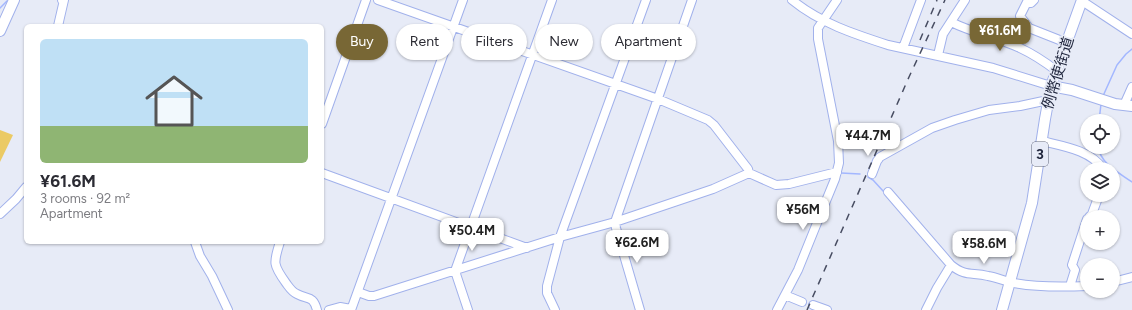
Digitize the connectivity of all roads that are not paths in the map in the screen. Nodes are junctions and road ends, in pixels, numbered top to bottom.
1 (14, 0) edge
2 (62, 0) edge
3 (366, 0) edge
4 (378, 0) edge
5 (463, 0) edge
6 (552, 0) edge
7 (646, 0) edge
8 (692, 0) edge
9 (792, 0) edge
10 (837, 0) edge
11 (921, 0) edge
12 (965, 0) edge
13 (1082, 0) edge
14 (1029, 1) edge
15 (823, 20) junction
16 (951, 22) junction
17 (58, 24) edge
18 (447, 24) edge
19 (453, 26) joint
20 (0, 31) edge
21 (1132, 34) edge
22 (1067, 43) junction
23 (903, 48) junction
24 (938, 55) junction
25 (532, 56) junction
26 (441, 60) edge
27 (1057, 71) junction
28 (616, 84) junction
29 (1051, 86) junction
30 (1132, 87) edge
31 (658, 99) junction
32 (1048, 100) junction
33 (1128, 106) edge
34 (324, 118) edge
35 (1042, 141) junction
36 (1097, 162) edge
37 (837, 172) junction
38 (749, 173) junction
39 (324, 174) edge
40 (872, 174) dead end
41 (24, 189) edge
42 (888, 192) dead end
43 (391, 198) junction
44 (0, 214) edge
45 (616, 222) junction
46 (470, 226) junction
47 (560, 237) junction
48 (1080, 242) edge
49 (196, 244) edge
50 (280, 244) edge
51 (527, 248) junction
52 (951, 265) junction
53 (455, 270) junction
54 (1132, 277) edge
55 (1120, 280) edge
56 (1010, 282) junction
57 (1070, 286) junction
58 (1080, 286) edge
59 (358, 292) junction
60 (785, 295) junction
61 (802, 302) dead end
62 (813, 305) dead end
63 (228, 310) edge
64 (318, 310) edge
65 (329, 310) edge
66 (351, 310) edge
67 (468, 310) edge
68 (555, 310) edge
69 (640, 310) edge
70 (777, 310) edge
71 (827, 310) edge
72 (926, 310) edge
73 (1002, 310) edge

1 - 20 main road
2 - 17 street
3 - 34 street
4 - 18 street
5 - 19 street
6 - 25 street
7 - 28 street
8 - 31 street
9 - 15 street
10 - 15 street
11 - 23 street
12 - 16 street
13 - 21 street
13 - 22 main road, 例幣使街道 / 3
14 - 22 street
15 - 23 street
15 - 37 street
16 - 24 street
16 - 27 street
19 - 25 street
22 - 27 main road, 例幣使街道 / 3
23 - 24 street
24 - 29 street
25 - 28 street
25 - 46 street
26 - 43 street
27 - 29 main road, 例幣使街道 / 3
28 - 31 street
28 - 47 street
29 - 32 main road, 例幣使街道 / 3
29 - 33 main road
30 - 33 street
31 - 38 street
31 - 45 street
32 - 35 main road, 例幣使街道 / 3
32 - 40 street
35 - 36 street
35 - 56 main road, 例幣使街道 / 3
37 - 38 street
37 - 60 street
38 - 45 street
39 - 43 street
41 - 44 street
42 - 52 street
43 - 46 street
43 - 59 street
45 - 47 street
45 - 69 street
46 - 51 street
46 - 53 street
47 - 51 street
47 - 68 street
48 - 57 street
49 - 63 street
50 - 64 street
51 - 53 street
52 - 56 street
52 - 72 street
53 - 59 street
53 - 67 street
54 - 55 street
56 - 57 street
56 - 73 main road, 例幣使街道 / 3
57 - 58 street
59 - 66 street
60 - 61 street
60 - 70 street
62 - 71 street
65 - 66 street

